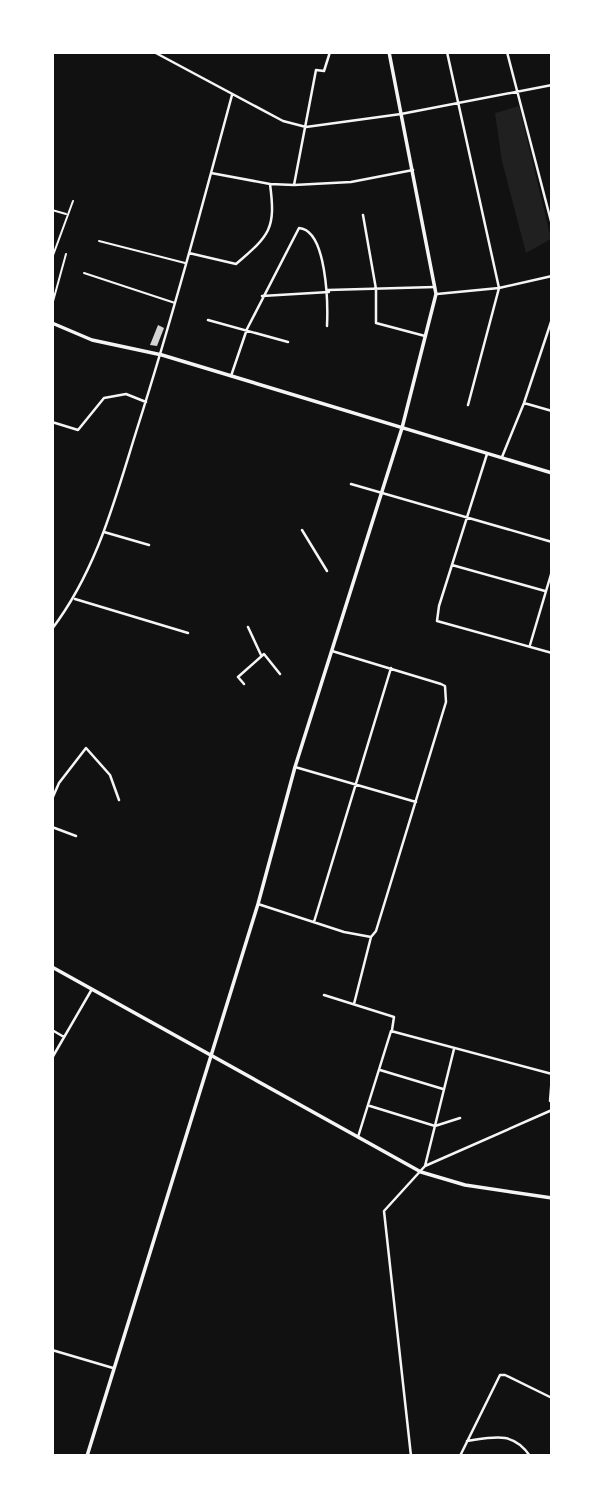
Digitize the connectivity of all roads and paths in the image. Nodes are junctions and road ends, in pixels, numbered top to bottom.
1 (154, 52) edge
2 (330, 52) edge
3 (389, 52) edge
4 (447, 52) edge
5 (507, 52) edge
6 (551, 85) edge
7 (515, 93) junction
8 (232, 95) junction
9 (456, 102) junction
10 (53, 109) edge
11 (52, 114) edge
12 (401, 114) junction
13 (306, 127) junction
14 (413, 170) junction
15 (211, 173) junction
16 (270, 184) junction
17 (294, 185) junction
18 (73, 201) dead end
19 (52, 209) edge
20 (67, 214) junction
21 (363, 215) dead end
22 (551, 225) edge
23 (99, 241) dead end
24 (189, 253) junction
25 (66, 254) dead end
26 (52, 258) edge
27 (186, 264) junction
28 (84, 273) dead end
29 (551, 276) edge
30 (435, 288) junction
31 (499, 288) junction
32 (376, 289) junction
33 (328, 291) junction
34 (436, 294) junction
35 (262, 296) junction
36 (176, 304) junction
37 (52, 305) edge
38 (551, 319) edge
39 (208, 320) dead end
40 (52, 323) edge
41 (327, 326) dead end
42 (247, 329) junction
43 (425, 336) junction
44 (288, 342) dead end
45 (162, 355) junction
46 (231, 376) junction
47 (146, 402) junction
48 (524, 403) junction
49 (468, 405) dead end
50 (551, 411) edge
51 (52, 422) edge
52 (402, 428) junction
53 (487, 454) junction
54 (502, 458) junction
55 (551, 473) edge
56 (351, 484) dead end
57 (382, 494) junction
58 (467, 516) junction
59 (302, 530) dead end
60 (104, 531) junction
61 (551, 542) edge
62 (149, 545) dead end
63 (452, 565) junction
64 (327, 571) dead end
65 (551, 571) edge
66 (550, 582) edge
67 (545, 591) junction
68 (75, 599) junction
69 (248, 627) dead end
70 (52, 629) edge
71 (188, 632) dead end
72 (530, 647) junction
73 (332, 651) junction
74 (551, 653) edge
75 (261, 655) junction
76 (391, 668) junction
77 (280, 674) dead end
78 (244, 684) dead end
79 (295, 766) junction
80 (358, 785) junction
81 (52, 799) edge
82 (119, 800) dead end
83 (416, 802) junction
84 (52, 827) edge
85 (75, 836) dead end
86 (258, 904) junction
87 (314, 922) junction
88 (371, 937) junction
89 (52, 967) edge
90 (92, 989) junction
91 (324, 995) dead end
92 (354, 1004) junction
93 (52, 1030) edge
94 (391, 1031) junction
95 (64, 1037) junction
96 (454, 1048) junction
97 (212, 1055) junction
98 (52, 1058) edge
99 (380, 1070) junction
100 (551, 1075) edge
101 (443, 1089) junction
102 (551, 1101) edge
103 (370, 1106) junction
104 (551, 1109) edge
105 (460, 1118) dead end
106 (435, 1126) junction
107 (358, 1138) junction
108 (425, 1166) junction
109 (421, 1172) junction
110 (551, 1198) edge
111 (53, 1351) edge
112 (113, 1368) junction
113 (551, 1398) edge
114 (467, 1441) junction
115 (87, 1455) edge
116 (411, 1455) edge
117 (460, 1455) edge
118 (530, 1455) edge

1 - 8 street
2 - 13 street
3 - 12 main road
4 - 9 street
5 - 7 street
6 - 7 street
7 - 9 street
7 - 22 street
8 - 13 street
8 - 15 street
9 - 12 street
9 - 31 street
10 - 11 lane
12 - 13 street
12 - 14 main road
13 - 17 street
14 - 17 street
14 - 30 main road
15 - 16 street
15 - 24 street
16 - 17 street
16 - 24 street
18 - 20 lane
19 - 20 lane
20 - 26 lane
21 - 32 street
23 - 27 lane
24 - 27 street
25 - 37 lane
27 - 36 street
28 - 36 lane
29 - 31 street
30 - 32 street
30 - 34 main road
31 - 34 street
31 - 49 street
32 - 33 street
32 - 43 street
33 - 35 street
33 - 35 street
33 - 41 street
34 - 43 main road
35 - 42 street
36 - 45 street
38 - 48 street
39 - 42 street
40 - 45 main road
42 - 44 street
42 - 46 street
43 - 52 main road
45 - 46 main road
45 - 47 street
46 - 52 main road
47 - 51 street
47 - 60 street
48 - 50 street
48 - 54 street
52 - 53 main road
52 - 57 main road
53 - 54 main road
53 - 58 street
54 - 55 main road
56 - 57 street
57 - 58 street
57 - 73 main road
58 - 61 street
58 - 63 street
59 - 64 street
60 - 62 street
60 - 68 street
63 - 67 street
63 - 72 street
65 - 66 street
66 - 67 street
67 - 72 street
68 - 70 street
68 - 71 street
69 - 75 street
72 - 74 street
73 - 76 street
73 - 79 main road
75 - 77 street
75 - 78 street
76 - 80 street
76 - 83 street
79 - 80 street
79 - 86 main road
80 - 83 street
80 - 87 street
81 - 82 street
83 - 88 street
84 - 85 street
86 - 87 street
86 - 97 main road
87 - 88 street
88 - 92 street
89 - 90 main road
90 - 95 street
90 - 97 main road
91 - 92 street
92 - 94 street
93 - 95 street
94 - 96 street
94 - 99 street
95 - 98 street
96 - 100 street
96 - 101 street
97 - 107 main road
97 - 112 main road
99 - 101 street
99 - 103 street
100 - 102 street
101 - 106 street
102 - 104 street
103 - 106 street
103 - 107 street
104 - 108 street
105 - 106 street
106 - 108 street
107 - 109 main road
108 - 109 street
109 - 110 main road
109 - 116 street
111 - 112 street
112 - 115 main road
113 - 114 street
114 - 117 street
114 - 118 street

